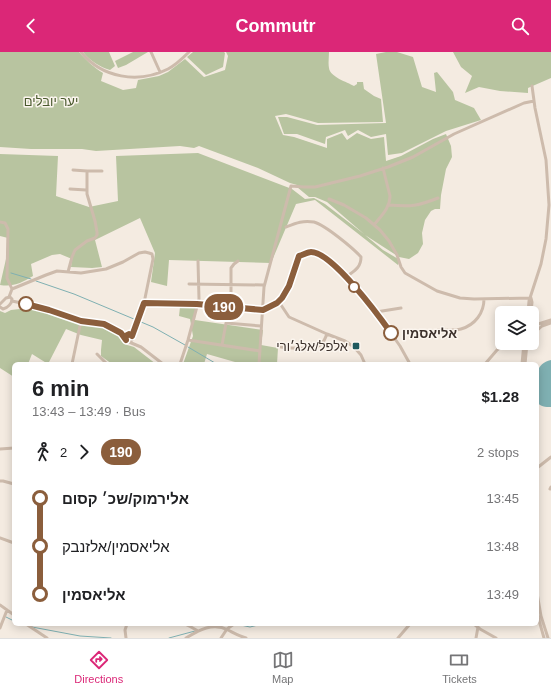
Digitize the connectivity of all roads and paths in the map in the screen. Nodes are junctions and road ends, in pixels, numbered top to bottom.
1 (81, 52) edge
2 (151, 52) edge
3 (189, 52) edge
4 (160, 72) junction
5 (532, 86) dead end
6 (534, 101) junction
7 (383, 168) junction
8 (73, 170) dead end
9 (102, 170) dead end
10 (87, 171) junction
11 (70, 189) dead end
12 (86, 190) junction
13 (438, 198) dead end
14 (329, 199) dead end
15 (389, 204) junction
16 (0, 222) edge
17 (374, 225) junction
18 (286, 227) dead end
19 (198, 261) dead end
20 (238, 261) dead end
21 (68, 272) junction
22 (346, 277) junction
23 (189, 284) dead end
24 (199, 284) junction
25 (231, 285) junction
26 (264, 285) junction
27 (12, 290) junction
28 (9, 297) junction
29 (531, 298) junction
30 (484, 299) junction
31 (12, 301) junction
32 (279, 302) junction
33 (144, 303) junction
34 (197, 304) junction
35 (0, 305) edge
36 (531, 306) edge
37 (231, 307) junction
38 (401, 308) dead end
39 (263, 310) junction
40 (376, 312) junction
41 (81, 321) junction
42 (551, 321) edge
43 (539, 324) edge
44 (261, 326) junction
45 (539, 328) edge
46 (438, 330) dead end
47 (121, 333) junction
48 (327, 334) junction
49 (131, 336) junction
50 (127, 340) junction
51 (188, 340) junction
52 (222, 345) junction
53 (281, 347) dead end
54 (141, 348) junction
55 (497, 350) edge
56 (523, 350) edge
57 (527, 350) edge
58 (260, 351) junction
59 (97, 354) dead end
60 (72, 362) edge
61 (105, 362) edge
62 (160, 362) edge
63 (181, 362) edge
64 (259, 362) edge
65 (364, 362) edge
66 (409, 362) edge
67 (487, 362) edge
68 (522, 362) edge
69 (525, 362) edge
70 (12, 448) edge
71 (0, 449) edge
72 (551, 457) edge
73 (539, 467) edge
74 (0, 481) edge
75 (12, 483) edge
76 (0, 538) edge
77 (12, 542) edge
78 (539, 604) edge
79 (0, 605) edge
80 (7, 610) junction
81 (12, 614) edge
82 (539, 620) edge
83 (29, 626) edge
84 (126, 626) edge
85 (192, 626) edge
86 (231, 626) edge
87 (408, 626) edge
88 (478, 627) joint
89 (0, 628) edge
90 (227, 629) junction
91 (198, 631) junction
92 (47, 638) edge
93 (126, 638) edge
94 (186, 638) edge
95 (221, 638) edge
96 (246, 638) edge
97 (398, 638) edge
98 (476, 638) edge
99 (496, 638) edge
100 (544, 638) edge
101 (548, 638) edge

1 - 4 street
2 - 4 street
3 - 4 street
5 - 6 street
6 - 7 street
6 - 29 street
7 - 15 street
7 - 26 street
8 - 10 street
9 - 10 street
10 - 12 street
11 - 12 street
12 - 21 street
13 - 15 street
14 - 17 street
15 - 17 street
16 - 27 street
17 - 30 street
18 - 22 street
19 - 24 street
20 - 25 street
21 - 27 street
21 - 33 street
22 - 32 street
22 - 40 street
23 - 24 street
24 - 25 street
24 - 34 street
25 - 26 street
25 - 37 street
26 - 39 street
27 - 28 street
28 - 31 street
28 - 35 street
29 - 30 street
29 - 36 street
30 - 46 street
31 - 35 street
31 - 41 street
32 - 39 street
32 - 48 street
33 - 34 street
33 - 49 street
34 - 37 street
34 - 51 street
37 - 39 street
38 - 40 street
39 - 44 street
40 - 66 street
41 - 47 street
41 - 60 street
42 - 43 street
42 - 45 street
44 - 52 street
44 - 58 street
47 - 49 street
47 - 50 street
48 - 53 street
48 - 65 street
49 - 50 street
49 - 50 street
49 - 54 street
50 - 54 street
51 - 52 street
51 - 63 street
52 - 58 street
54 - 62 street
55 - 67 street
56 - 68 street
57 - 69 street
58 - 64 street
59 - 61 street
70 - 71 street
72 - 73 street
74 - 75 street
76 - 77 street
78 - 101 street
79 - 80 street
80 - 81 street
80 - 89 street
82 - 100 street
83 - 92 street
84 - 93 street
85 - 91 street
86 - 90 street
87 - 97 street
88 - 98 street
88 - 99 street
90 - 91 street
90 - 95 street
90 - 96 street
91 - 94 street

